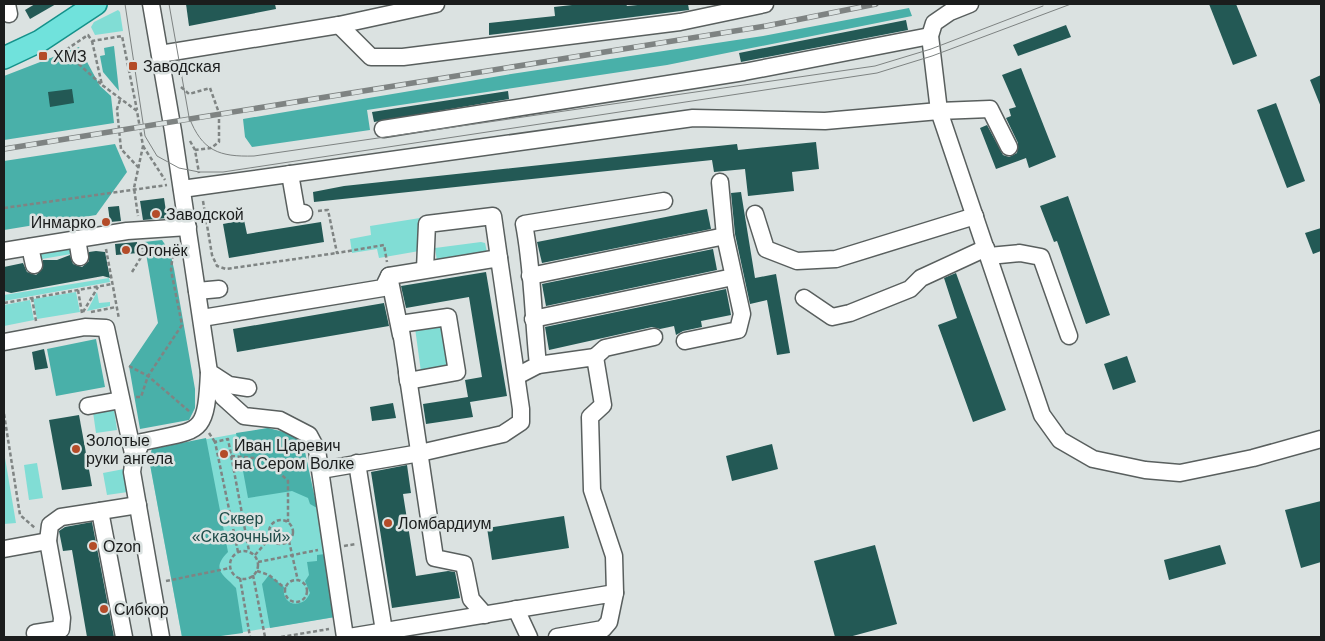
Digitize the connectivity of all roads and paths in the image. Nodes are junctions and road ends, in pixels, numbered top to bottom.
1 (96, 4) edge
2 (151, 4) edge
3 (436, 4) edge
4 (765, 4) edge
5 (970, 4) edge
6 (339, 25) junction
7 (930, 36) junction
8 (92, 41) junction
9 (64, 50) junction
10 (50, 54) dead end
11 (160, 54) junction
12 (4, 58) edge
13 (178, 80) dead end
14 (102, 85) junction
15 (179, 86) junction
16 (181, 96) dead end
17 (120, 100) junction
18 (137, 111) junction
19 (938, 111) junction
20 (383, 129) dead end
21 (189, 134) dead end
22 (143, 146) junction
23 (1009, 147) dead end
24 (195, 150) junction
25 (139, 168) junction
26 (199, 172) dead end
27 (290, 174) junction
28 (720, 182) dead end
29 (134, 188) junction
30 (173, 189) junction
31 (664, 201) dead end
32 (4, 208) edge
33 (204, 209) dead end
34 (304, 213) joint
35 (755, 214) dead end
36 (975, 216) junction
37 (182, 228) junction
38 (140, 232) junction
39 (104, 235) junction
40 (725, 236) junction
41 (77, 239) junction
42 (30, 247) junction
43 (4, 251) edge
44 (988, 252) junction
45 (337, 253) junction
46 (80, 257) dead end
47 (499, 258) junction
48 (34, 265) dead end
49 (425, 269) junction
50 (132, 272) dead end
51 (389, 276) junction
52 (530, 276) junction
53 (733, 277) junction
54 (112, 284) junction
55 (98, 286) junction
56 (219, 289) dead end
57 (78, 290) junction
58 (198, 290) junction
59 (32, 298) junction
60 (804, 298) dead end
61 (4, 303) edge
62 (116, 307) junction
63 (202, 318) junction
64 (533, 319) junction
65 (84, 320) junction
66 (36, 322) dead end
67 (400, 324) junction
68 (120, 325) dead end
69 (1069, 336) dead end
70 (654, 338) dead end
71 (686, 341) dead end
72 (4, 342) edge
73 (595, 357) junction
74 (121, 364) junction
75 (538, 365) junction
76 (209, 372) junction
77 (148, 376) junction
78 (517, 376) junction
79 (408, 381) junction
80 (248, 388) dead end
81 (121, 400) junction
82 (88, 406) dead end
83 (4, 414) edge
84 (201, 422) junction
85 (1321, 439) edge
86 (215, 442) junction
87 (420, 453) junction
88 (231, 456) junction
89 (134, 458) junction
90 (357, 464) junction
91 (321, 470) junction
92 (138, 505) junction
93 (100, 511) junction
94 (288, 522) junction
95 (270, 538) junction
96 (48, 541) junction
97 (289, 541) junction
98 (370, 542) junction
99 (338, 547) dead end
100 (4, 549) edge
101 (322, 549) dead end
102 (249, 551) junction
103 (238, 552) junction
104 (254, 555) junction
105 (292, 555) junction
106 (258, 562) junction
107 (230, 568) junction
108 (256, 571) junction
109 (253, 575) junction
110 (240, 578) junction
111 (298, 581) junction
112 (162, 582) dead end
113 (286, 589) junction
114 (615, 593) junction
115 (516, 609) junction
116 (485, 615) junction
117 (35, 630) edge
118 (384, 631) junction
119 (346, 634) edge
120 (124, 637) edge
121 (161, 637) edge
122 (250, 637) edge
123 (265, 637) edge
124 (281, 637) edge
125 (529, 637) edge
126 (557, 637) edge

1 - 12 main road
2 - 11 street
3 - 6 street
4 - 6 street
5 - 7 street
6 - 11 street
7 - 19 street
7 - 20 street
8 - 9 path
8 - 14 path
8 - 18 path
9 - 10 path
9 - 14 path
11 - 30 street
13 - 15 path
14 - 17 path
15 - 16 path
15 - 24 path
17 - 18 path
17 - 25 path
18 - 22 path
19 - 23 street
19 - 27 street
19 - 36 street
21 - 24 path
22 - 25 path
22 - 30 path
24 - 26 path
25 - 29 path
27 - 30 street
27 - 34 street
28 - 40 street
29 - 30 path
29 - 32 path
29 - 38 path
30 - 37 street
31 - 52 street
33 - 45 path
34 - 45 path
35 - 36 street
36 - 44 street
37 - 38 street
37 - 58 street
37 - 77 path
38 - 39 street
38 - 50 path
39 - 41 street
39 - 54 path
40 - 52 street
40 - 53 street
41 - 42 street
41 - 46 street
42 - 43 street
42 - 48 street
44 - 60 street
44 - 69 street
44 - 85 street
45 - 51 path
47 - 49 street
47 - 49 street
47 - 78 street
49 - 51 street
51 - 63 street
51 - 67 street
52 - 64 street
53 - 64 street
53 - 71 street
54 - 55 path
54 - 62 path
55 - 57 path
55 - 65 path
56 - 58 street
57 - 59 path
57 - 65 path
58 - 63 street
59 - 61 path
59 - 66 path
62 - 65 path
62 - 68 path
63 - 76 street
64 - 75 street
65 - 72 street
65 - 74 street
67 - 79 street
67 - 79 street
70 - 73 street
73 - 75 street
73 - 114 street
74 - 77 path
74 - 81 street
75 - 78 street
76 - 80 street
76 - 84 street
76 - 91 street
77 - 81 path
77 - 84 path
78 - 87 street
79 - 87 street
81 - 82 street
81 - 89 street
83 - 96 path
84 - 86 path
84 - 89 street
86 - 88 path
86 - 103 path
87 - 90 street
87 - 116 street
88 - 94 path
88 - 102 path
89 - 92 street
90 - 91 street
90 - 98 street
91 - 119 street
92 - 93 street
92 - 121 street
93 - 96 street
93 - 120 street
94 - 95 path
94 - 97 path
95 - 97 path
95 - 104 path
96 - 100 street
96 - 117 street
97 - 105 path
98 - 99 path
98 - 118 street
101 - 105 path
102 - 103 path
102 - 104 path
103 - 107 path
104 - 106 path
105 - 106 path
105 - 111 path
106 - 108 path
107 - 110 path
107 - 112 path
108 - 109 path
108 - 113 path
109 - 110 path
109 - 123 path
110 - 122 path
111 - 113 path
111 - 113 path
114 - 115 street
114 - 126 street
115 - 116 street
115 - 125 street
116 - 118 street
118 - 119 street
119 - 124 path

